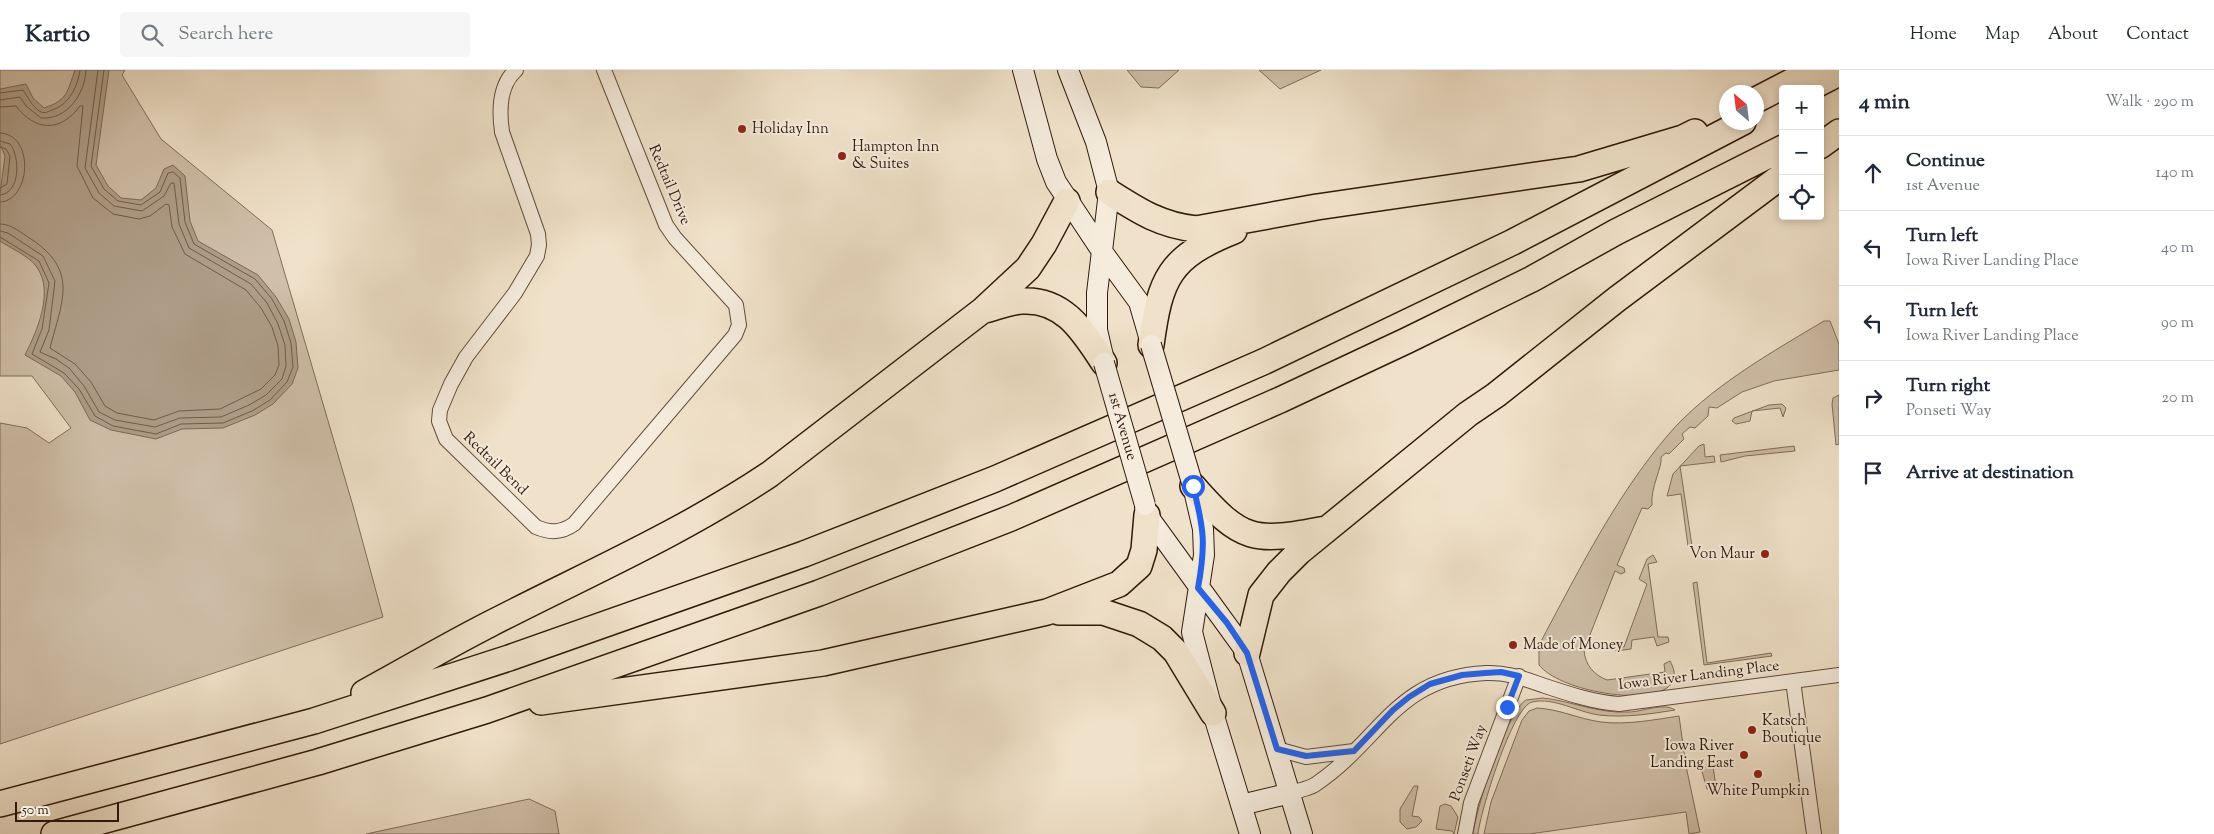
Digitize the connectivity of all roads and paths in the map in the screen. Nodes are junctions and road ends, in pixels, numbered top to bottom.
1 (604, 70) edge
2 (1023, 70) edge
3 (1068, 70) edge
4 (1814, 70) edge
5 (510, 72) edge
6 (1839, 73) edge
7 (1816, 85) edge
8 (1764, 96) edge
9 (1779, 104) edge
10 (1764, 111) edge
11 (1839, 119) edge
12 (1719, 120) edge
13 (1824, 127) edge
14 (1728, 130) edge
15 (1839, 132) edge
16 (1824, 143) edge
17 (1779, 150) edge
18 (1779, 178) edge
19 (1109, 192) junction
20 (1068, 201) junction
21 (1273, 215) junction
22 (1101, 250) junction
23 (730, 296) joint
24 (983, 310) junction
25 (1151, 345) junction
26 (1104, 363) junction
27 (1193, 486) junction
28 (1146, 510) junction
29 (1327, 529) junction
30 (1198, 588) junction
31 (1047, 612) junction
32 (1247, 653) junction
33 (1839, 675) edge
34 (1519, 676) junction
35 (1793, 681) junction
36 (487, 710) junction
37 (1213, 714) junction
38 (314, 721) junction
39 (1277, 749) junction
40 (1354, 751) junction
41 (1291, 793) junction
42 (0, 804) edge
43 (1241, 805) junction
44 (54, 834) edge
45 (1250, 834) edge
46 (1302, 834) edge
47 (1465, 834) edge
48 (1814, 834) edge

1 - 23 street, Redtail Drive
2 - 20 main road
3 - 19 main road, 1st Avenue
4 - 8 highway
5 - 23 street, Redtail Bend
6 - 7 highway
9 - 10 highway
11 - 13 highway
12 - 21 highway
14 - 38 highway
15 - 16 highway
17 - 36 highway
18 - 29 highway
19 - 21 highway
19 - 22 main road, 1st Avenue
20 - 22 main road
20 - 24 highway
21 - 25 highway
22 - 25 main road
22 - 26 main road, 1st Avenue
24 - 26 highway
24 - 38 highway
25 - 27 main road, bridge
26 - 28 main road, 1st Avenue, bridge
27 - 29 highway
27 - 30 main road
28 - 30 main road, 1st Avenue
28 - 31 highway
29 - 32 highway
30 - 32 main road, 1st Avenue
30 - 37 main road
31 - 36 highway
31 - 37 highway
32 - 39 main road, 1st Avenue
33 - 35 street, Iowa River Landing Place
34 - 35 street, Iowa River Landing Place
34 - 40 street, Iowa River Landing Place
34 - 47 street, Ponseti Way
35 - 48 street
36 - 44 highway
37 - 43 main road
38 - 42 highway
39 - 40 street
39 - 41 main road, 1st Avenue
40 - 41 street, Iowa River Landing Place
41 - 43 main road
41 - 46 main road, 1st Avenue
43 - 45 main road

